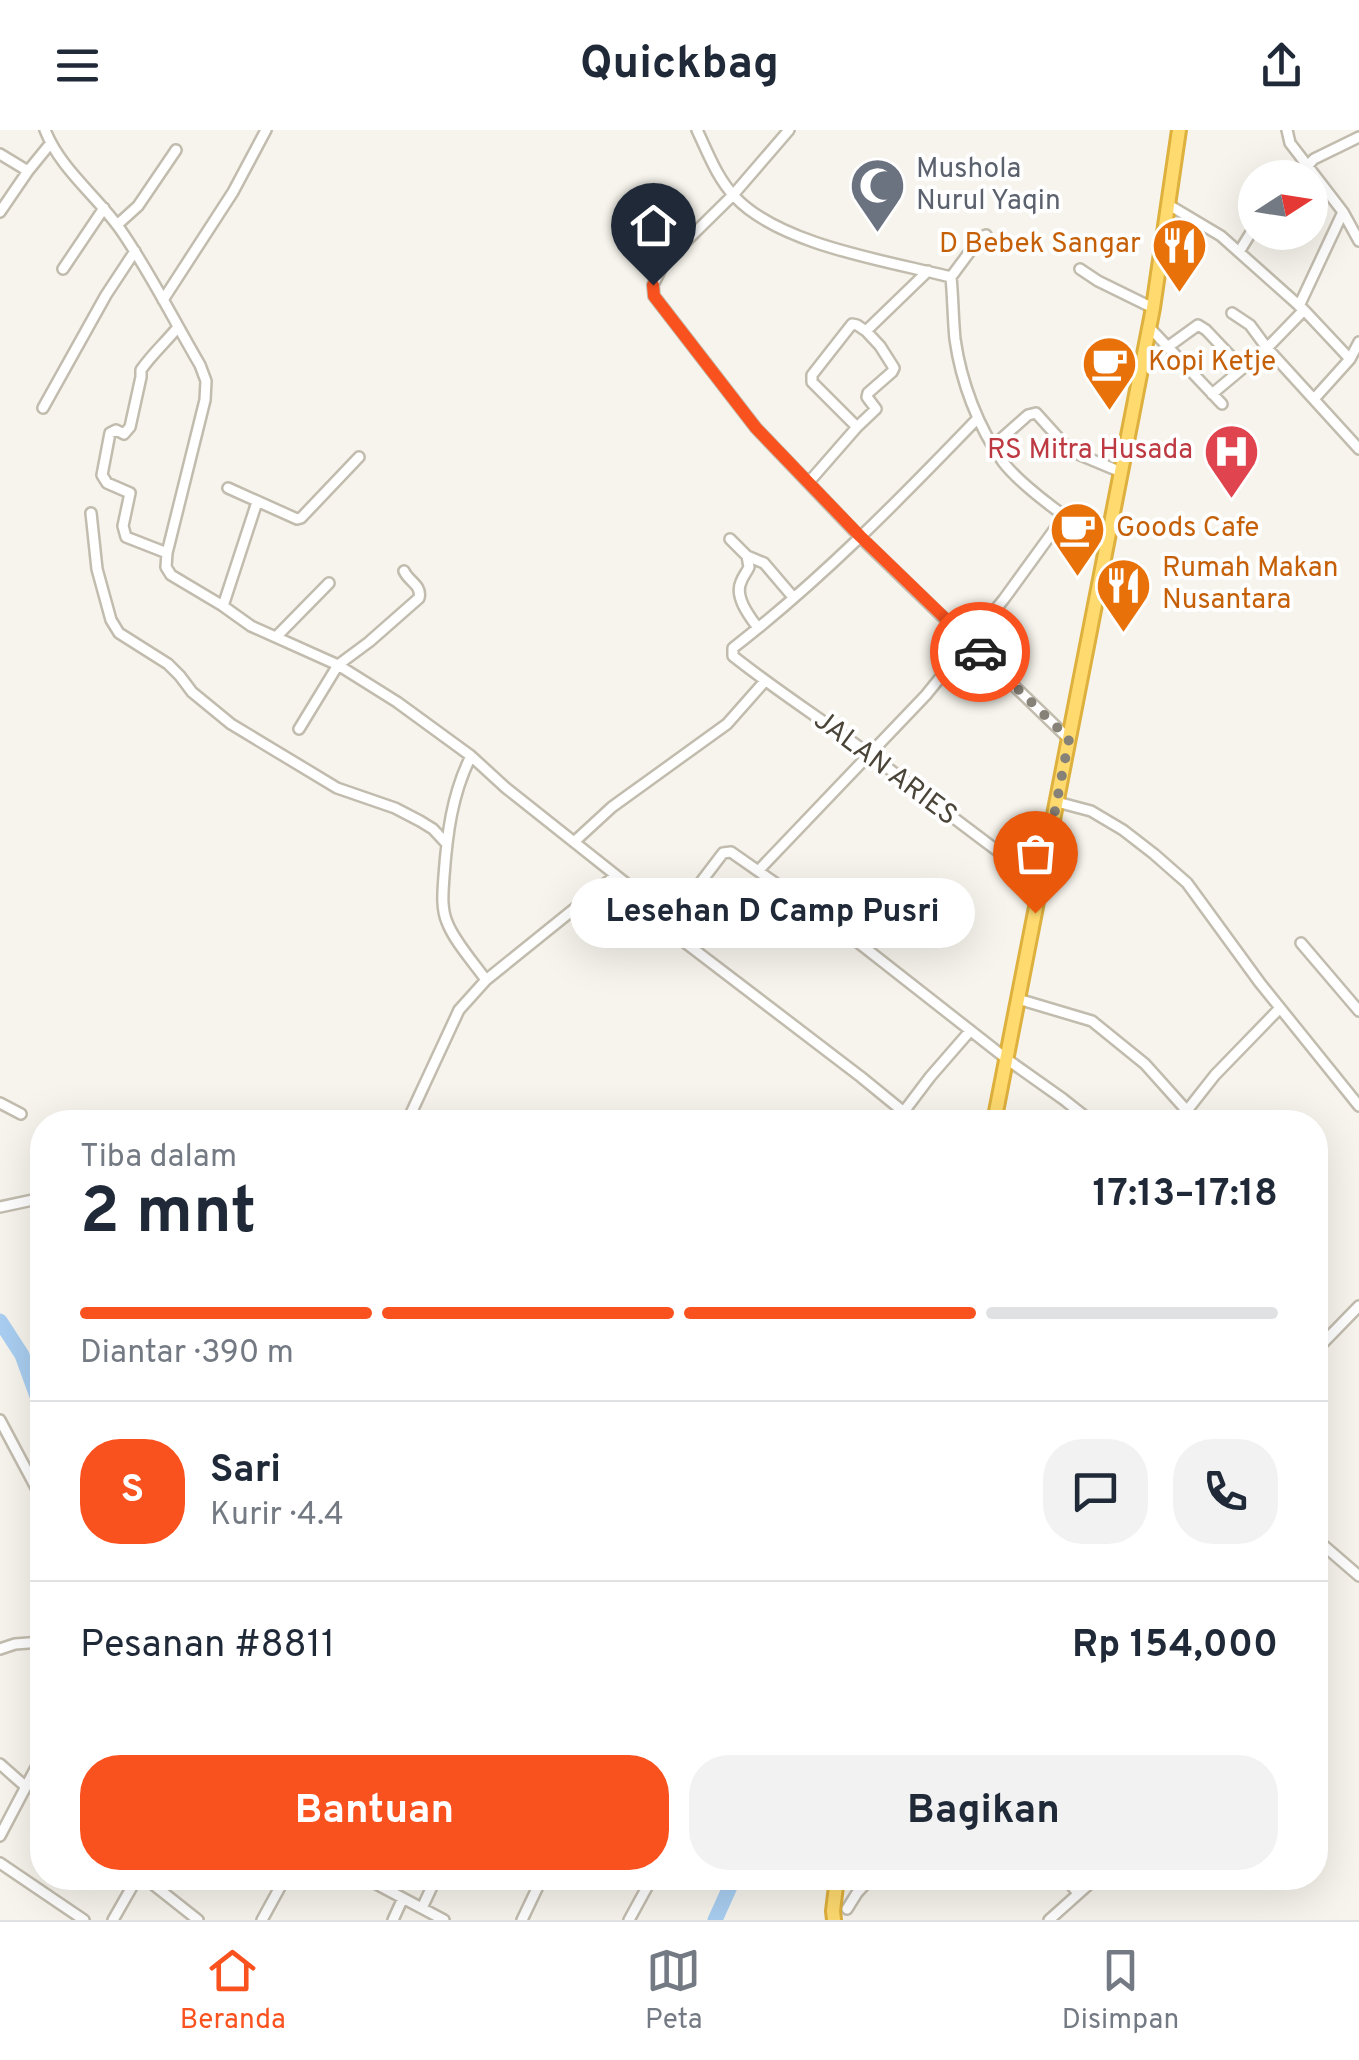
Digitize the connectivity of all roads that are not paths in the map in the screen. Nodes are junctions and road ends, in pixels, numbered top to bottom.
1 (44, 130) edge
2 (266, 130) edge
3 (697, 130) edge
4 (789, 130) edge
5 (1179, 130) edge
6 (1287, 130) edge
7 (1359, 137) edge
8 (50, 144) junction
9 (176, 150) dead end
10 (0, 154) edge
11 (1304, 160) edge
12 (1313, 160) edge
13 (28, 171) junction
14 (1328, 192) edge
15 (733, 195) junction
16 (1169, 206) junction
17 (104, 208) junction
18 (0, 212) edge
19 (1343, 212) junction
20 (118, 225) junction
21 (986, 234) dead end
22 (1359, 241) edge
23 (135, 251) junction
24 (1240, 252) joint
25 (63, 268) dead end
26 (1080, 269) dead end
27 (928, 271) junction
28 (951, 277) junction
29 (163, 300) junction
30 (1153, 308) junction
31 (1302, 308) junction
32 (1232, 313) dead end
33 (178, 327) junction
34 (1149, 327) junction
35 (866, 331) junction
36 (1359, 342) edge
37 (1169, 346) junction
38 (1267, 348) junction
39 (1350, 359) junction
40 (1242, 368) junction
41 (1212, 394) junction
42 (1314, 399) junction
43 (1222, 404) dead end
44 (42, 408) dead end
45 (978, 418) junction
46 (858, 426) junction
47 (993, 446) junction
48 (1359, 449) edge
49 (359, 457) dead end
50 (1122, 472) junction
51 (809, 482) junction
52 (228, 488) dead end
53 (257, 502) junction
54 (91, 513) dead end
55 (1065, 515) junction
56 (860, 536) junction
57 (730, 539) dead end
58 (1107, 544) junction
59 (167, 554) junction
60 (746, 556) junction
61 (404, 571) dead end
62 (328, 583) dead end
63 (793, 597) junction
64 (222, 606) junction
65 (758, 628) junction
66 (276, 637) junction
67 (970, 642) junction
68 (338, 665) junction
69 (764, 681) junction
70 (299, 728) dead end
71 (1069, 739) junction
72 (870, 755) junction
73 (471, 756) junction
74 (1057, 802) junction
75 (574, 842) junction
76 (446, 843) junction
77 (759, 870) junction
78 (616, 876) junction
79 (1041, 883) junction
80 (666, 928) junction
81 (1301, 942) dead end
82 (486, 980) junction
83 (1018, 999) junction
84 (1280, 1008) junction
85 (1359, 1010) edge
86 (970, 1031) junction
87 (1008, 1060) junction
88 (0, 1102) edge
89 (1359, 1106) edge
90 (413, 1110) edge
91 (899, 1110) edge
92 (907, 1110) edge
93 (997, 1110) edge
94 (1077, 1110) edge
95 (1186, 1110) edge
96 (1189, 1110) edge
97 (22, 1114) dead end
98 (30, 1201) edge
99 (0, 1207) edge
100 (1359, 1306) edge
101 (1328, 1338) edge
102 (0, 1420) edge
103 (30, 1476) edge
104 (1328, 1549) edge
105 (1359, 1576) edge
106 (30, 1643) edge
107 (0, 1649) edge
108 (0, 1764) edge
109 (30, 1779) edge
110 (26, 1787) junction
111 (0, 1836) edge
112 (0, 1863) edge
113 (30, 1883) edge
114 (40, 1890) edge
115 (130, 1890) edge
116 (161, 1890) edge
117 (278, 1890) edge
118 (388, 1890) edge
119 (430, 1890) edge
120 (536, 1890) edge
121 (645, 1890) edge
122 (860, 1890) edge
123 (1075, 1890) edge
124 (1082, 1890) edge
125 (1078, 1893) junction
126 (403, 1898) junction
127 (422, 1908) junction
128 (838, 1913) edge
129 (84, 1920) edge
130 (113, 1920) edge
131 (198, 1920) edge
132 (262, 1920) edge
133 (393, 1920) edge
134 (444, 1920) edge
135 (522, 1920) edge
136 (629, 1920) edge
137 (857, 1920) edge
138 (1049, 1920) edge

1 - 8 street
2 - 29 street
3 - 15 street
4 - 15 street
5 - 16 highway
6 - 11 street
7 - 12 street
8 - 13 street
8 - 17 street
9 - 20 street
10 - 13 street
13 - 18 street
14 - 19 street
15 - 27 street
15 - 51 street
16 - 24 street
16 - 30 highway
17 - 20 street
17 - 25 street
19 - 22 street
19 - 31 street
20 - 23 street
21 - 28 street
23 - 29 street
23 - 44 street
24 - 31 street
26 - 30 street
27 - 28 street
27 - 35 street
28 - 45 street
29 - 33 street
30 - 34 highway
31 - 38 street
31 - 39 street
32 - 38 street
33 - 59 street
33 - 59 street
34 - 37 street
34 - 50 highway
35 - 46 street
35 - 46 street
36 - 39 street
37 - 40 street
37 - 41 street
38 - 40 street
38 - 42 street
39 - 42 street
40 - 41 street
41 - 43 street
42 - 48 street
45 - 47 street
45 - 56 street
46 - 51 street
47 - 50 street
47 - 55 street
49 - 53 street
50 - 58 highway
51 - 56 street
52 - 53 street
53 - 64 street
54 - 76 street
55 - 58 street
55 - 67 street
56 - 63 street
56 - 67 street
57 - 60 street
58 - 71 highway
59 - 64 street
60 - 63 street
60 - 65 street
61 - 68 street
62 - 66 street
63 - 65 street
64 - 66 street
65 - 69 street, JALAN ARIES
66 - 68 street
67 - 71 street
67 - 72 street
68 - 70 street
68 - 73 street
69 - 72 street, JALAN ARIES
69 - 75 street
71 - 74 highway
72 - 77 street
72 - 79 street, JALAN ARIES
73 - 75 street
73 - 76 street
74 - 79 highway
74 - 84 street
75 - 78 street
76 - 82 street
77 - 80 street
77 - 86 street
78 - 80 street
78 - 82 street
79 - 83 highway
80 - 91 street
81 - 85 street
82 - 90 street
83 - 87 highway
83 - 95 street
84 - 89 street
84 - 96 street
86 - 87 street
86 - 92 street
87 - 93 highway
87 - 94 street
88 - 97 street
98 - 99 street
100 - 101 street
102 - 103 street
104 - 105 street
106 - 107 street
108 - 110 street
109 - 110 street
110 - 111 street
112 - 113 street
114 - 129 street
115 - 130 street
116 - 131 street
117 - 132 street
118 - 126 street
119 - 127 street
120 - 135 street
121 - 136 street
122 - 128 street
123 - 125 street
124 - 125 street
125 - 138 street
126 - 127 street
126 - 133 street
127 - 134 street
128 - 137 street

